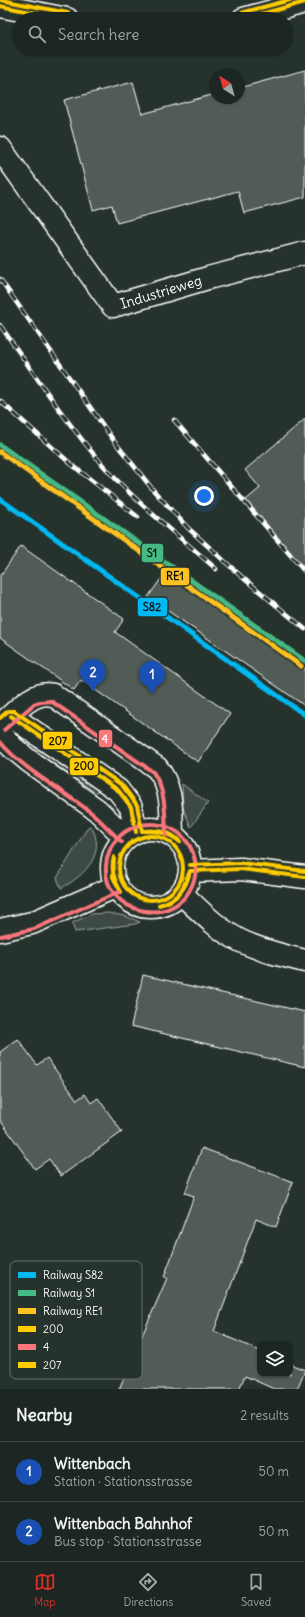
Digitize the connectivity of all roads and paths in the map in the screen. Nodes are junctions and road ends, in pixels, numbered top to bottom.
1 (305, 2) edge
2 (0, 6) edge
3 (31, 12) edge
4 (269, 12) edge
5 (0, 148) edge
6 (305, 253) edge
7 (4, 725) edge
8 (131, 835) junction
9 (172, 835) junction
10 (190, 871) junction
11 (305, 877) edge
12 (117, 886) junction
13 (181, 893) junction
14 (0, 930) edge
15 (305, 961) edge

1 - 4 street
2 - 3 street
5 - 6 street, Industrieweg
7 - 8 street
7 - 8 street
7 - 9 street
8 - 9 street
8 - 12 street
9 - 10 street
10 - 11 street
10 - 13 street
12 - 13 street
12 - 14 street
13 - 15 street

